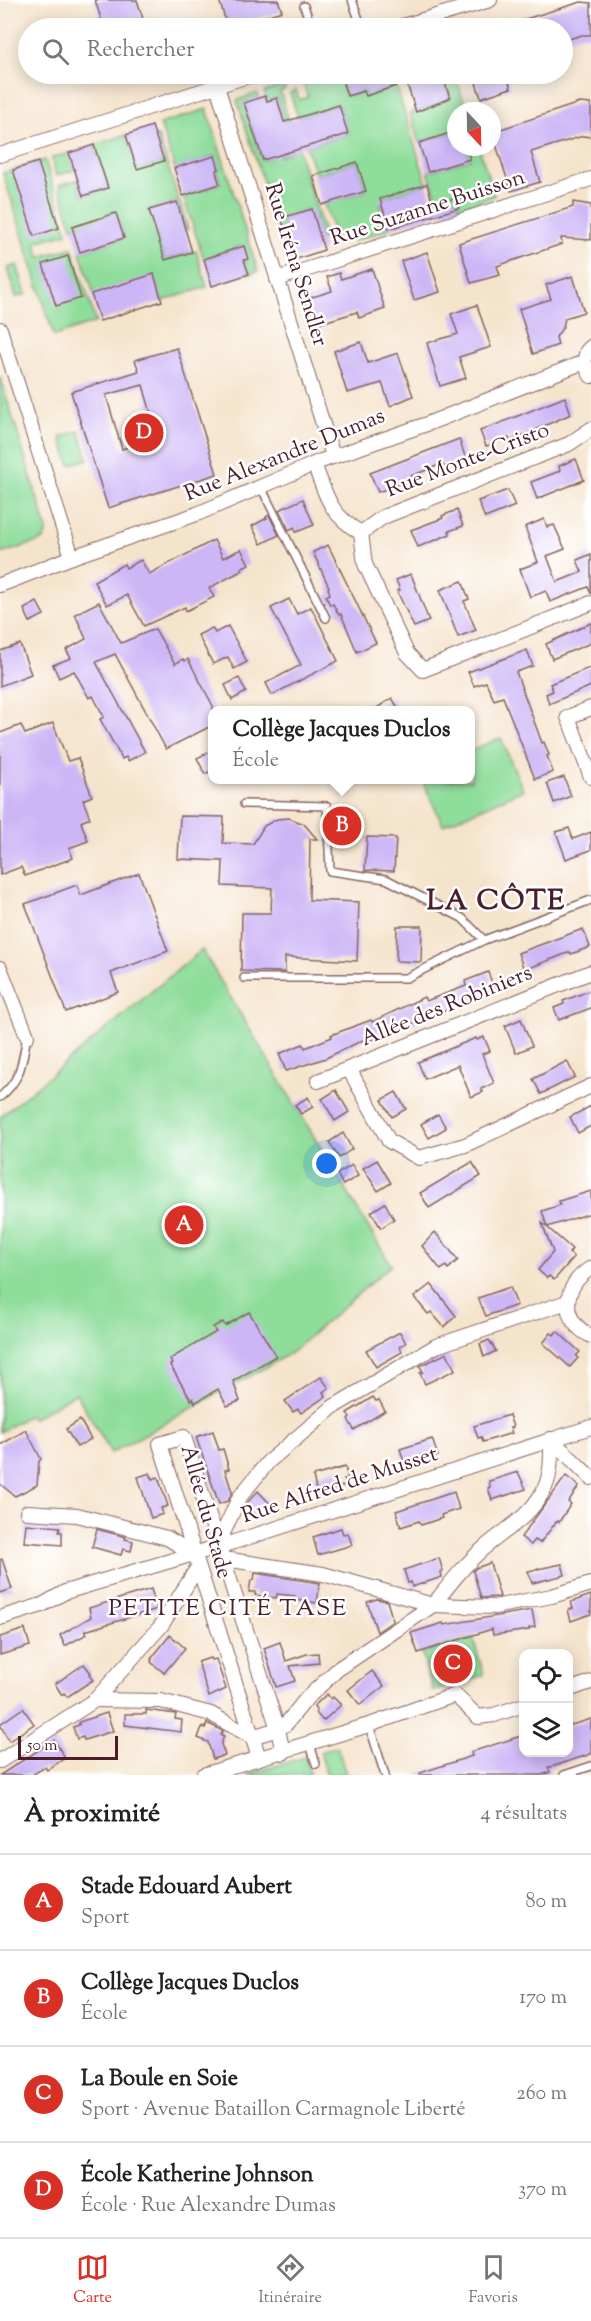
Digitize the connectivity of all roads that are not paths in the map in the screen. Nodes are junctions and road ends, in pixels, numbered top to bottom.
1 (352, 0) edge
2 (490, 0) edge
3 (455, 5) edge
4 (304, 6) dead end
5 (308, 18) edge
6 (358, 18) edge
7 (422, 18) edge
8 (223, 84) edge
9 (217, 86) junction
10 (0, 155) edge
11 (591, 179) edge
12 (277, 279) junction
13 (0, 329) edge
14 (591, 346) edge
15 (584, 362) junction
16 (591, 376) edge
17 (591, 429) edge
18 (333, 456) junction
19 (314, 464) junction
20 (261, 486) junction
21 (361, 533) junction
22 (72, 557) junction
23 (0, 585) edge
24 (591, 603) edge
25 (326, 618) dead end
26 (591, 708) edge
27 (591, 777) edge
28 (243, 804) dead end
29 (591, 900) edge
30 (484, 940) junction
31 (0, 968) edge
32 (591, 972) edge
33 (244, 978) dead end
34 (27, 1036) joint
35 (349, 1069) junction
36 (318, 1081) dead end
37 (591, 1086) edge
38 (0, 1096) edge
39 (591, 1268) edge
40 (567, 1302) junction
41 (591, 1336) edge
42 (591, 1427) edge
43 (551, 1438) junction
44 (591, 1478) edge
45 (27, 1512) dead end
46 (222, 1553) junction
47 (196, 1561) junction
48 (591, 1584) edge
49 (433, 1605) junction
50 (0, 1618) edge
51 (591, 1682) edge
52 (573, 1688) edge
53 (95, 1700) junction
54 (519, 1706) edge
55 (369, 1725) junction
56 (278, 1729) junction
57 (252, 1737) junction
58 (310, 1744) junction
59 (283, 1753) junction
60 (259, 1758) junction
61 (0, 1761) edge
62 (316, 1764) dead end
63 (591, 1766) edge
64 (202, 1775) edge
65 (385, 1775) edge
66 (564, 1775) edge

1 - 6 lane
2 - 3 street
3 - 7 street
4 - 5 lane
8 - 9 street
9 - 10 street
9 - 12 street, Rue Iréna Sendler
11 - 12 street, Rue Suzanne Buisson
12 - 18 street, Rue Iréna Sendler
13 - 22 street
14 - 15 street
15 - 16 street
15 - 18 street, Rue Alexandre Dumas
17 - 21 street, Rue Monte-Cristo
18 - 19 street, Rue Alexandre Dumas
19 - 20 street, Rue Alexandre Dumas
19 - 21 street
20 - 22 street, Rue Alexandre Dumas
20 - 25 lane
21 - 24 street
22 - 23 street, Rue Alexandre Dumas
26 - 27 street
28 - 30 lane
29 - 30 lane
30 - 33 lane
31 - 34 street
32 - 35 street, Allée des Robiniers
34 - 38 lane
35 - 36 street, Allée des Robiniers
35 - 37 street
39 - 40 street
40 - 41 street
40 - 46 street
42 - 43 street, Rue Alfred de Musset
43 - 44 street
43 - 46 street, Rue Alfred de Musset
43 - 49 street
45 - 47 street
46 - 47 street, Rue Alfred de Musset
46 - 47 street, Allée du Stade
46 - 49 street
46 - 56 street, Allée du Stade
47 - 50 street, Rue Alfred de Musset
47 - 53 street
47 - 57 street, Allée du Stade
48 - 49 street
49 - 56 street
51 - 52 street
53 - 57 street
53 - 61 street
54 - 55 street
55 - 58 street
55 - 65 lane
56 - 57 street
56 - 59 street, Allée du Stade
57 - 60 street, Allée du Stade
58 - 59 street
58 - 62 lane
59 - 60 street
60 - 64 street
63 - 66 lane

